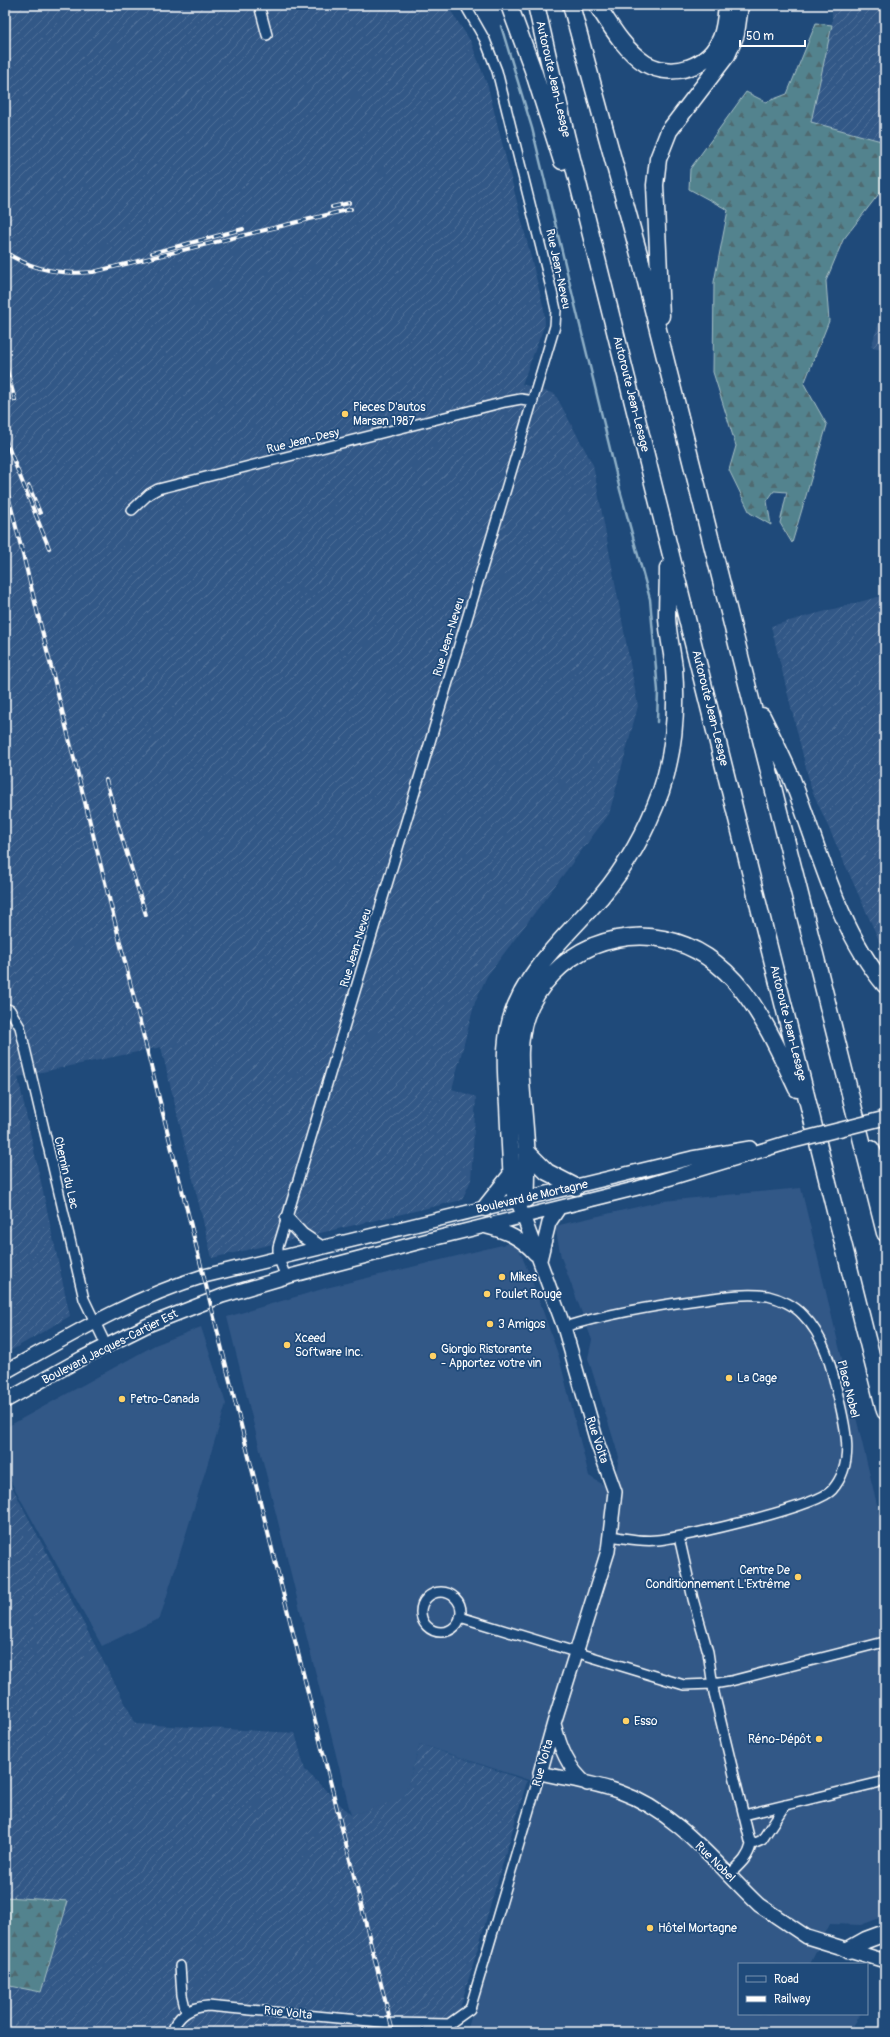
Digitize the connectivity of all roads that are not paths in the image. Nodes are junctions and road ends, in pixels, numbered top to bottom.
1 (259, 5) edge
2 (465, 5) edge
3 (509, 5) edge
4 (536, 5) edge
5 (571, 5) edge
6 (597, 5) edge
7 (727, 5) edge
8 (740, 5) edge
9 (267, 35) dead end
10 (590, 231) junction
11 (662, 346) junction
12 (533, 401) junction
13 (132, 510) dead end
14 (668, 544) junction
15 (746, 682) junction
16 (885, 985) edge
17 (5, 1008) edge
18 (885, 1118) edge
19 (812, 1120) junction
20 (857, 1121) junction
21 (786, 1143) junction
22 (526, 1151) junction
23 (512, 1174) junction
24 (885, 1178) edge
25 (576, 1187) junction
26 (523, 1206) junction
27 (485, 1208) junction
28 (559, 1208) junction
29 (287, 1219) junction
30 (483, 1226) junction
31 (885, 1233) edge
32 (320, 1247) junction
33 (278, 1257) junction
34 (540, 1260) junction
35 (286, 1277) junction
36 (94, 1322) junction
37 (564, 1328) junction
38 (106, 1346) junction
39 (5, 1372) edge
40 (5, 1401) edge
41 (885, 1411) edge
42 (610, 1536) junction
43 (679, 1537) junction
44 (460, 1617) junction
45 (885, 1646) edge
46 (576, 1650) junction
47 (713, 1684) junction
48 (554, 1723) junction
49 (540, 1773) junction
50 (885, 1781) edge
51 (589, 1785) junction
52 (785, 1805) junction
53 (744, 1815) junction
54 (751, 1845) junction
55 (728, 1876) junction
56 (885, 1933) edge
57 (848, 1950) junction
58 (885, 1961) edge
59 (180, 1966) dead end
60 (186, 2012) junction
61 (172, 2032) edge

1 - 9 street
2 - 12 street, Rue Jean-Neveu
3 - 10 highway
4 - 10 highway, Autoroute Jean-Lesage
5 - 11 highway
6 - 7 highway
8 - 11 highway
10 - 14 highway, Autoroute Jean-Lesage
11 - 15 highway
12 - 13 street, Rue Jean-Desy
12 - 29 street, Rue Jean-Neveu
14 - 19 highway, Autoroute Jean-Lesage
14 - 23 highway
15 - 16 highway
15 - 20 highway
17 - 36 street, Chemin du Lac
18 - 21 main road, Boulevard de Mortagne, bridge
19 - 22 highway
19 - 41 highway, Autoroute Jean-Lesage
20 - 24 highway
20 - 31 highway
21 - 25 main road, Boulevard de Mortagne
21 - 28 main road, Boulevard de Mortagne
22 - 25 highway
22 - 26 highway
23 - 26 highway
23 - 27 highway
25 - 26 main road, Boulevard de Mortagne
26 - 27 main road, Boulevard de Mortagne
26 - 28 main road, Boulevard de Mortagne
26 - 30 main road, Boulevard de Mortagne
26 - 34 main road, Rue Volta
27 - 32 main road, Boulevard de Mortagne
28 - 34 main road
29 - 32 main road
29 - 33 street, Rue Jean-Neveu
30 - 34 main road
30 - 35 main road, Boulevard de Mortagne
32 - 33 main road, Boulevard de Mortagne
33 - 35 street
33 - 36 main road
34 - 37 main road, Rue Volta
35 - 38 main road, Boulevard Jacques-Cartier Est
36 - 38 street, Chemin du Lac
36 - 39 main road
37 - 42 main road, Rue Volta
37 - 43 street, Place Nobel
38 - 40 main road, Boulevard Jacques-Cartier Est
42 - 43 street, Place Nobel
42 - 46 main road, Rue Volta
43 - 47 street
44 - 44 street
44 - 46 street
45 - 47 street
46 - 47 street
46 - 48 main road, Rue Volta
47 - 53 street
48 - 49 main road, Rue Volta
48 - 51 main road
49 - 51 main road, Rue Nobel
49 - 60 street, Rue Volta
50 - 52 street
51 - 55 main road, Rue Nobel
52 - 53 street
52 - 54 street
53 - 54 street
54 - 55 street
55 - 57 main road, Rue Nobel
56 - 57 highway
57 - 58 main road, Rue Nobel
59 - 60 street
60 - 61 street

